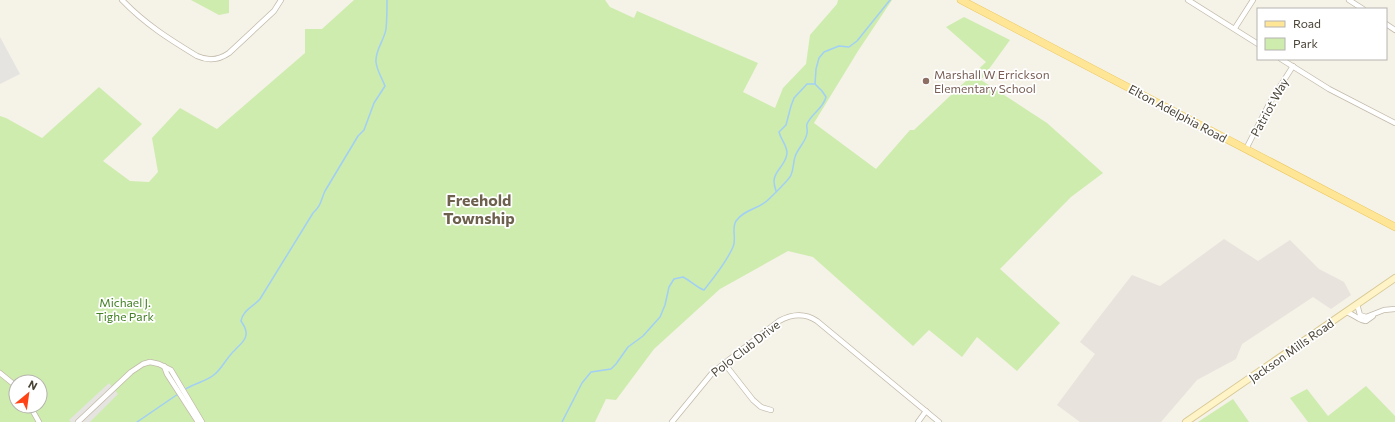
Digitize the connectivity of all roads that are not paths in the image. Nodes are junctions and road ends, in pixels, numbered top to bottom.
1 (122, 0) edge
2 (281, 0) edge
3 (1188, 0) edge
4 (1253, 0) edge
5 (1349, 0) edge
6 (963, 1) edge
7 (1361, 8) edge
8 (1234, 28) junction
9 (1257, 43) edge
10 (1283, 60) edge
11 (1292, 66) junction
12 (1395, 123) edge
13 (1246, 149) junction
14 (1395, 227) edge
15 (1395, 278) edge
16 (1357, 304) junction
17 (1395, 309) edge
18 (1346, 312) junction
19 (1374, 315) junction
20 (724, 363) junction
21 (0, 373) edge
22 (8, 380) edge
23 (183, 395) junction
24 (771, 410) dead end
25 (926, 411) junction
26 (78, 422) edge
27 (198, 422) edge
28 (202, 422) edge
29 (672, 422) edge
30 (918, 422) edge
31 (939, 422) edge
32 (1186, 422) edge

1 - 2 street
3 - 8 street
4 - 8 street
5 - 7 street
6 - 13 main road, Elton Adelphia Road
8 - 9 street
10 - 11 street
11 - 12 street
11 - 13 street, Patriot Way
13 - 14 main road, Elton Adelphia Road
15 - 16 main road, Jackson Mills Road
16 - 18 main road, Jackson Mills Road
16 - 19 street
17 - 19 street
18 - 19 street
18 - 32 main road, Jackson Mills Road
20 - 24 street
20 - 25 street, Polo Club Drive
20 - 29 street, Polo Club Drive
21 - 22 street
23 - 26 street
23 - 27 street
23 - 28 street
25 - 30 street
25 - 31 street, Polo Club Drive

